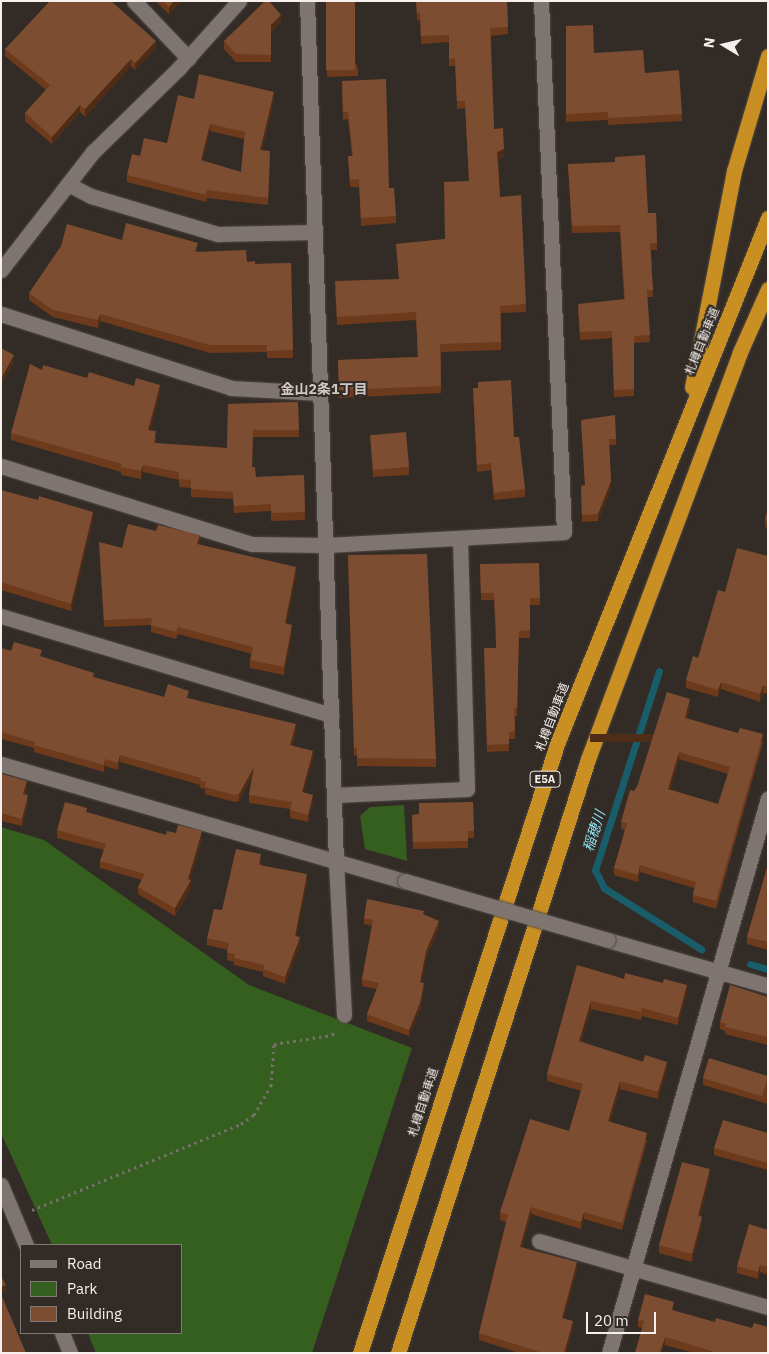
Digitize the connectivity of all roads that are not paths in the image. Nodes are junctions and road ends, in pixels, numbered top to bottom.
1 (134, 1) edge
2 (239, 1) edge
3 (307, 1) edge
4 (541, 1) edge
5 (768, 56) edge
6 (188, 58) junction
7 (68, 184) junction
8 (768, 218) edge
9 (315, 232) junction
10 (1, 270) edge
11 (768, 289) edge
12 (1, 314) edge
13 (320, 393) junction
14 (685, 423) junction
15 (1, 466) edge
16 (460, 538) junction
17 (325, 545) junction
18 (1, 616) edge
19 (331, 715) junction
20 (1, 764) edge
21 (334, 795) junction
22 (768, 798) edge
23 (336, 862) junction
24 (717, 971) junction
25 (768, 986) edge
26 (344, 1014) road end
27 (1, 1185) edge
28 (539, 1241) dead end
29 (26, 1244) edge
30 (633, 1268) junction
31 (768, 1306) edge
32 (62, 1334) edge
33 (70, 1353) edge
34 (360, 1353) edge
35 (398, 1353) edge
36 (609, 1353) edge

1 - 6 street
2 - 6 street
3 - 9 street
4 - 16 street
5 - 14 highway
6 - 7 street
7 - 9 street
7 - 10 street
8 - 14 highway, 札樽自動車道 / E5A
9 - 13 street
11 - 35 highway, E5A
12 - 13 street
13 - 17 street
14 - 34 highway, 札樽自動車道 / E5A
15 - 17 street
16 - 17 street
16 - 21 street
17 - 19 street
18 - 19 street
19 - 21 street
20 - 23 street
21 - 23 street
22 - 24 street
23 - 24 street, bridge
23 - 26 street
24 - 25 street
24 - 30 street
27 - 29 street
28 - 30 street
30 - 31 street
30 - 36 street
32 - 33 street

